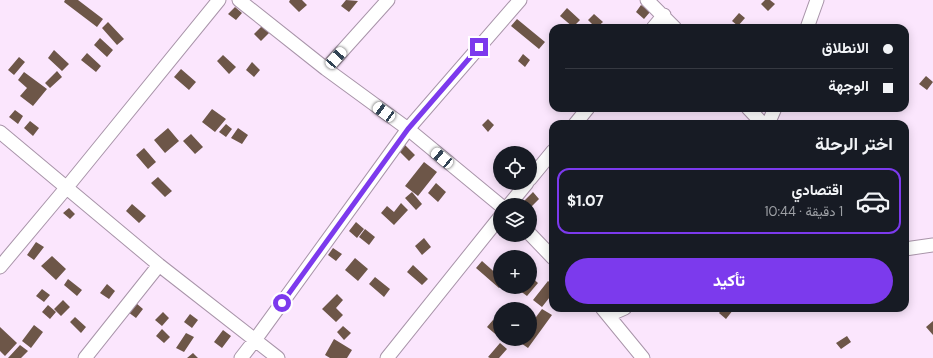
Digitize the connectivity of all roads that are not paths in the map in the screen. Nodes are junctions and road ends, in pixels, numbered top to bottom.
1 (219, 0) edge
2 (239, 0) edge
3 (388, 0) edge
4 (520, 0) edge
5 (647, 0) edge
6 (817, 0) edge
7 (664, 15) junction
8 (656, 24) edge
9 (672, 24) edge
10 (808, 24) edge
11 (326, 69) junction
12 (585, 112) edge
13 (752, 112) edge
14 (578, 120) edge
15 (759, 120) edge
16 (408, 129) junction
17 (0, 132) edge
18 (549, 156) edge
19 (537, 171) edge
20 (67, 187) junction
21 (521, 190) edge
22 (515, 198) edge
23 (493, 199) edge
24 (493, 225) edge
25 (537, 241) edge
26 (933, 245) edge
27 (909, 248) edge
28 (549, 254) edge
29 (159, 265) junction
30 (0, 267) edge
31 (605, 312) edge
32 (256, 340) junction
33 (84, 358) edge
34 (241, 358) edge
35 (278, 358) edge
36 (387, 358) edge
37 (644, 358) edge

1 - 20 street
2 - 11 street
3 - 11 street
4 - 16 street
5 - 7 street
6 - 10 street
7 - 8 street
7 - 9 street
11 - 16 street
12 - 14 street
13 - 15 street
16 - 23 street
16 - 32 street
17 - 20 street
18 - 19 street
20 - 29 street
20 - 30 street
21 - 22 street
24 - 36 street
25 - 28 street
26 - 27 street
29 - 32 street
29 - 33 street
31 - 37 street
32 - 34 street
32 - 35 street

